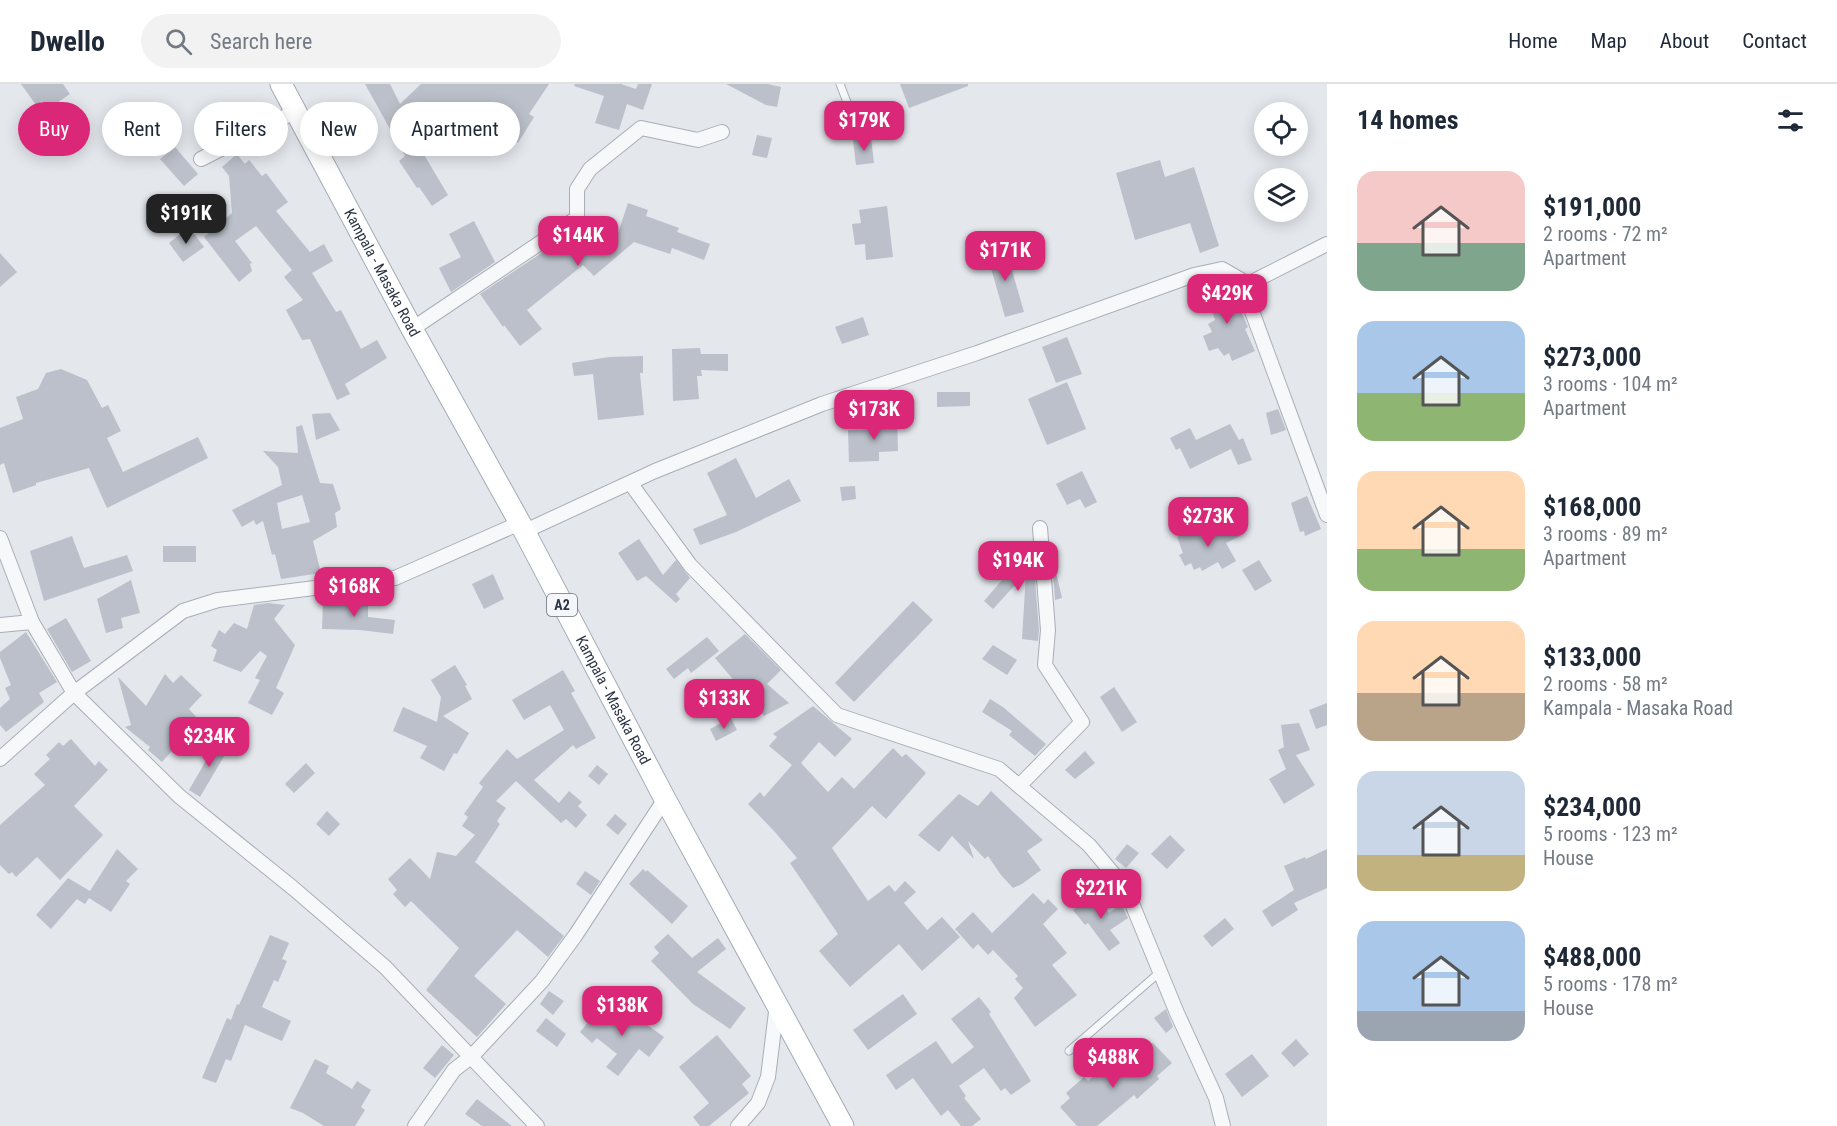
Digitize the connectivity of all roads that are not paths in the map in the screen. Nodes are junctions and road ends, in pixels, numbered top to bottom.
1 (281, 84) edge
2 (840, 84) edge
3 (850, 110) dead end
4 (296, 111) junction
5 (722, 132) dead end
6 (201, 159) dead end
7 (1327, 244) edge
8 (1248, 284) junction
9 (412, 329) junction
10 (630, 484) junction
11 (1327, 515) edge
12 (521, 527) junction
13 (1040, 528) dead end
14 (0, 538) edge
15 (32, 621) junction
16 (0, 624) edge
17 (74, 693) junction
18 (0, 759) edge
19 (1019, 786) junction
20 (665, 799) junction
21 (1160, 972) junction
22 (777, 1004) junction
23 (1069, 1051) dead end
24 (472, 1056) junction
25 (415, 1126) edge
26 (537, 1126) edge
27 (738, 1126) edge
28 (843, 1126) edge
29 (1223, 1126) edge

1 - 4 main road, Kampala - Masaka Road / A2
2 - 3 lane
4 - 6 street
4 - 9 main road, Kampala - Masaka Road / A2
5 - 9 street
7 - 8 street
8 - 10 street
8 - 11 street
9 - 12 main road, Kampala - Masaka Road / A2
10 - 12 street
10 - 19 street
12 - 17 street
12 - 20 main road, Kampala - Masaka Road / A2
13 - 19 street
14 - 15 street
15 - 16 street
15 - 17 street
17 - 18 street
17 - 24 street
19 - 21 street
20 - 22 main road, Kampala - Masaka Road / A2
20 - 24 street
21 - 23 lane
21 - 29 street
22 - 27 street
22 - 28 main road, Kampala - Masaka Road / A2
24 - 25 street
24 - 26 street

